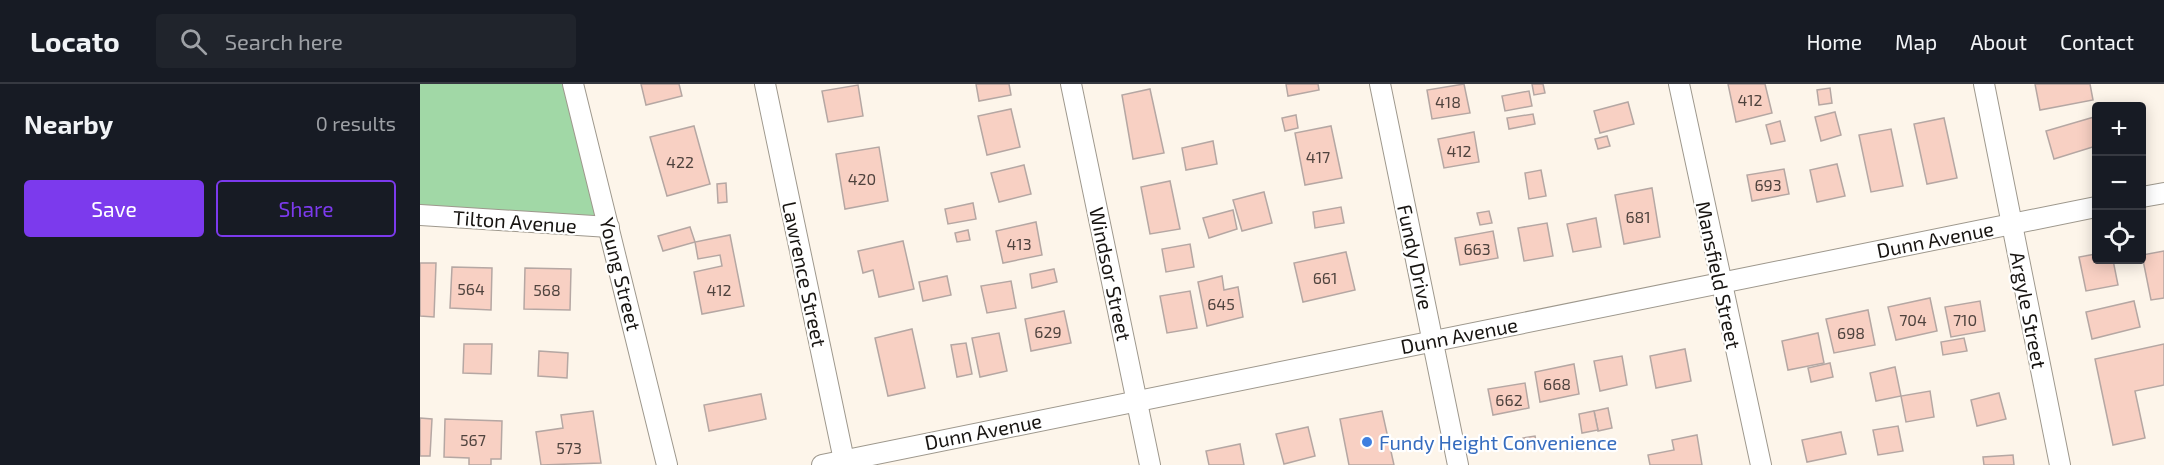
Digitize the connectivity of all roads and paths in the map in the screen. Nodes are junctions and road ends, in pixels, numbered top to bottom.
1 (573, 84) edge
2 (765, 84) edge
3 (1071, 84) edge
4 (1380, 84) edge
5 (1679, 84) edge
6 (1984, 84) edge
7 (2164, 193) edge
8 (2146, 196) edge
9 (2092, 208) edge
10 (420, 215) edge
11 (2012, 224) junction
12 (609, 227) junction
13 (1720, 283) junction
14 (1434, 340) junction
15 (1137, 400) junction
16 (844, 462) edge
17 (667, 465) edge
18 (822, 465) edge
19 (1150, 465) edge
20 (1458, 465) edge
21 (1761, 465) edge
22 (2060, 465) edge

1 - 12 street, Young Street
2 - 16 street, Lawrence Street
3 - 15 street, Windsor Street
4 - 14 street, Fundy Drive
5 - 13 street, Mansfield Street
6 - 11 street, Argyle Street
7 - 8 street
9 - 11 street, Dunn Avenue
10 - 12 street, Tilton Avenue
11 - 13 street, Dunn Avenue
11 - 22 street, Argyle Street
12 - 17 street, Young Street
13 - 14 street, Dunn Avenue
13 - 21 street, Mansfield Street
14 - 15 street, Dunn Avenue
14 - 20 street, Fundy Drive
15 - 16 street, Dunn Avenue
15 - 19 street, Windsor Street
16 - 18 street, Dunn Avenue

